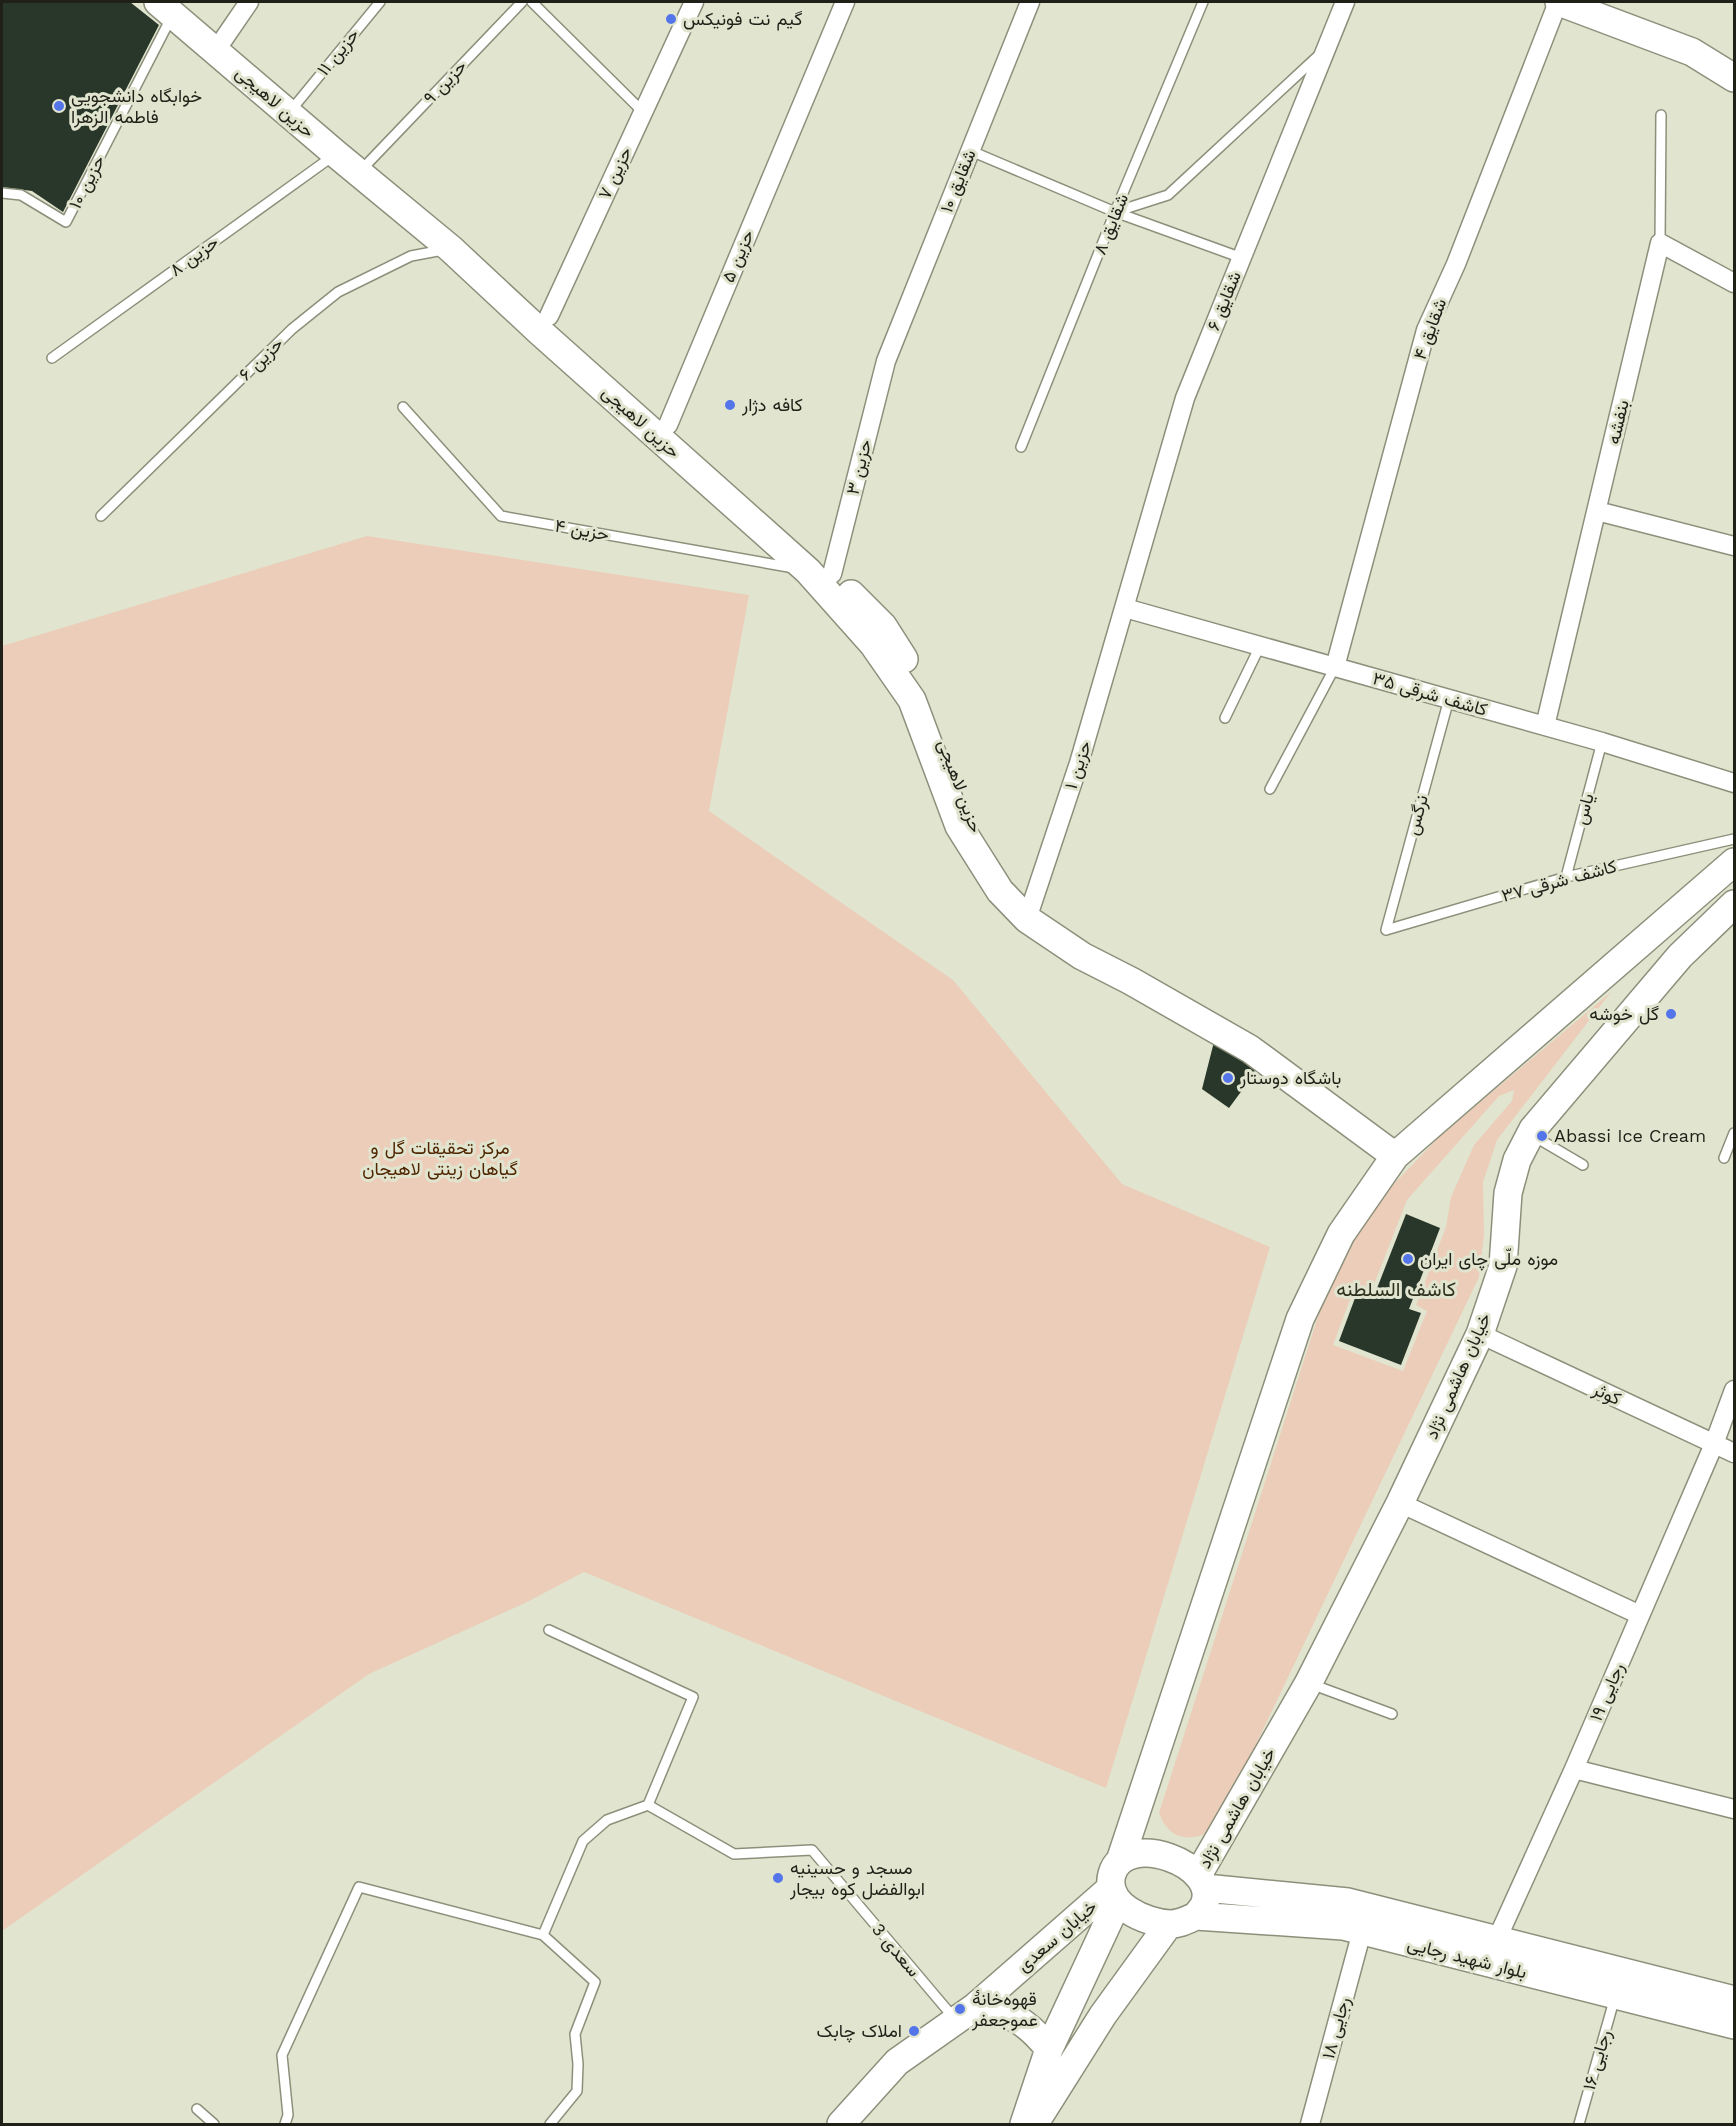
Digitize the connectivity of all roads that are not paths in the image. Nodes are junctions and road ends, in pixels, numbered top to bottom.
1 (249, 2) edge
2 (380, 2) edge
3 (522, 2) edge
4 (532, 2) edge
5 (694, 2) edge
6 (845, 2) edge
7 (1030, 2) edge
8 (1203, 2) edge
9 (1345, 2) edge
10 (1559, 2) edge
11 (170, 6) edge
12 (223, 40) junction
13 (1326, 50) junction
14 (1734, 78) edge
15 (297, 103) junction
16 (643, 112) junction
17 (1661, 115) dead end
18 (970, 151) junction
19 (336, 154) junction
20 (368, 163) junction
21 (2, 193) edge
22 (1115, 212) junction
23 (1660, 243) junction
24 (451, 249) junction
25 (1242, 258) junction
26 (1734, 283) edge
27 (544, 323) junction
28 (52, 358) dead end
29 (886, 361) joint
30 (403, 407) dead end
31 (668, 425) junction
32 (1022, 447) dead end
33 (1597, 511) junction
34 (101, 516) dead end
35 (1734, 546) edge
36 (820, 573) junction
37 (1125, 608) junction
38 (1260, 646) junction
39 (1335, 667) junction
40 (1449, 699) junction
41 (1225, 718) dead end
42 (1545, 726) junction
43 (1602, 742) junction
44 (1734, 783) edge
45 (1270, 789) dead end
46 (1734, 839) edge
47 (1734, 862) edge
48 (1566, 877) junction
49 (1734, 904) edge
50 (1027, 920) junction
51 (1386, 930) joint
52 (1734, 1133) edge
53 (1530, 1134) junction
54 (1395, 1156) junction
55 (1724, 1158) dead end
56 (1583, 1165) dead end
57 (1480, 1334) junction
58 (1734, 1390) edge
59 (1714, 1444) junction
60 (1734, 1453) edge
61 (1400, 1503) junction
62 (1640, 1615) junction
63 (549, 1630) dead end
64 (1308, 1683) junction
65 (1392, 1714) dead end
66 (1574, 1769) junction
67 (648, 1805) junction
68 (1734, 1809) edge
69 (1120, 1861) junction
70 (1201, 1882) junction
71 (1114, 1895) junction
72 (1274, 1895) junction
73 (1196, 1916) junction
74 (1278, 1922) junction
75 (1169, 1924) junction
76 (1362, 1931) junction
77 (543, 1935) junction
78 (1497, 1939) junction
79 (1615, 1995) junction
80 (1734, 2000) edge
81 (965, 2013) junction
82 (1734, 2025) edge
83 (1049, 2049) junction
84 (197, 2109) dead end
85 (213, 2124) edge
86 (285, 2124) edge
87 (550, 2124) edge
88 (841, 2124) edge
89 (1024, 2124) edge
90 (1034, 2124) edge
91 (1310, 2124) edge
92 (1579, 2124) edge

1 - 12 street
2 - 15 lane, حزین ۱۱
3 - 20 lane, حزین ۹
4 - 16 lane
5 - 16 street, حزین ۷
6 - 31 street, حزین ۵
7 - 18 street, شقایق ۱۰
8 - 22 lane, شقایق ۸
9 - 13 street, شقایق ۶
10 - 14 main road
10 - 39 street, شقایق ۴
11 - 12 main road, حزین لاهیجی
11 - 19 main road, حزین لاهیجی
11 - 21 lane, حزین ۱۰
12 - 15 main road, حزین لاهیجی
13 - 22 lane
13 - 25 street, شقایق ۶
15 - 20 main road, حزین لاهیجی
16 - 27 street, حزین ۷
17 - 23 lane, بنفشه
18 - 22 lane
18 - 29 street, شقایق ۱۰
19 - 24 main road, حزین لاهیجی
19 - 28 lane, حزین ۸
20 - 27 main road, حزین لاهیجی
22 - 25 lane
22 - 32 lane, شقایق ۸
23 - 26 street
23 - 33 street, بنفشه
24 - 27 main road, حزین لاهیجی
24 - 34 lane, حزین ۶
25 - 37 street, شقایق ۶
27 - 31 main road, حزین لاهیجی
27 - 36 main road, حزین لاهیجی
29 - 36 street, حزین ۳
30 - 36 lane, حزین ۴
31 - 36 main road, حزین لاهیجی
33 - 35 street
33 - 42 street, بنفشه
36 - 50 main road, حزین لاهیجی
37 - 38 street, کاشف شرقی ۳۵
37 - 50 street, حزین ۱
38 - 39 street, کاشف شرقی ۳۵
38 - 41 lane
39 - 40 street, کاشف شرقی ۳۵
39 - 45 lane
40 - 42 street, کاشف شرقی ۳۵
40 - 51 lane, نرگس
42 - 43 street, کاشف شرقی ۳۵
43 - 44 street, کاشف شرقی ۳۵
43 - 48 lane, یاس
46 - 48 lane, کاشف شرقی ۳۷
47 - 54 main road
48 - 51 lane, کاشف شرقی ۳۷
49 - 53 main road, خیابان هاشمی نژاد
50 - 54 main road, حزین لاهیجی
52 - 55 lane
53 - 56 lane
53 - 57 main road, خیابان هاشمی نژاد
54 - 69 main road
57 - 59 street, کوثر
57 - 61 main road, خیابان هاشمی نژاد
58 - 59 street, رجایی ۱۹
59 - 60 street, کوثر
59 - 62 street, رجایی ۱۹
61 - 62 street
61 - 64 main road, خیابان هاشمی نژاد
62 - 66 street, رجایی ۱۹
63 - 67 lane
64 - 65 lane
64 - 70 main road, خیابان هاشمی نژاد
66 - 68 street
66 - 78 street, رجایی ۱۹
67 - 77 lane
67 - 81 lane, سعدی 3
69 - 70 main road
69 - 71 main road
70 - 72 main road, بلوار شهید رجایی
70 - 73 main road
71 - 75 main road
71 - 81 main road, خیابان سعدی
71 - 83 main road
72 - 74 main road
72 - 78 main road, بلوار شهید رجایی
73 - 74 main road, بلوار شهید رجایی
73 - 75 main road
74 - 76 main road, بلوار شهید رجایی
75 - 90 main road
76 - 79 main road, بلوار شهید رجایی
76 - 91 street, رجایی ۱۸
77 - 86 lane
77 - 87 lane
78 - 80 main road, بلوار شهید رجایی
79 - 82 main road, بلوار شهید رجایی
79 - 92 lane, رجایی ۱۶
81 - 83 main road
81 - 88 main road, خیابان سعدی
83 - 89 main road
84 - 85 lane

